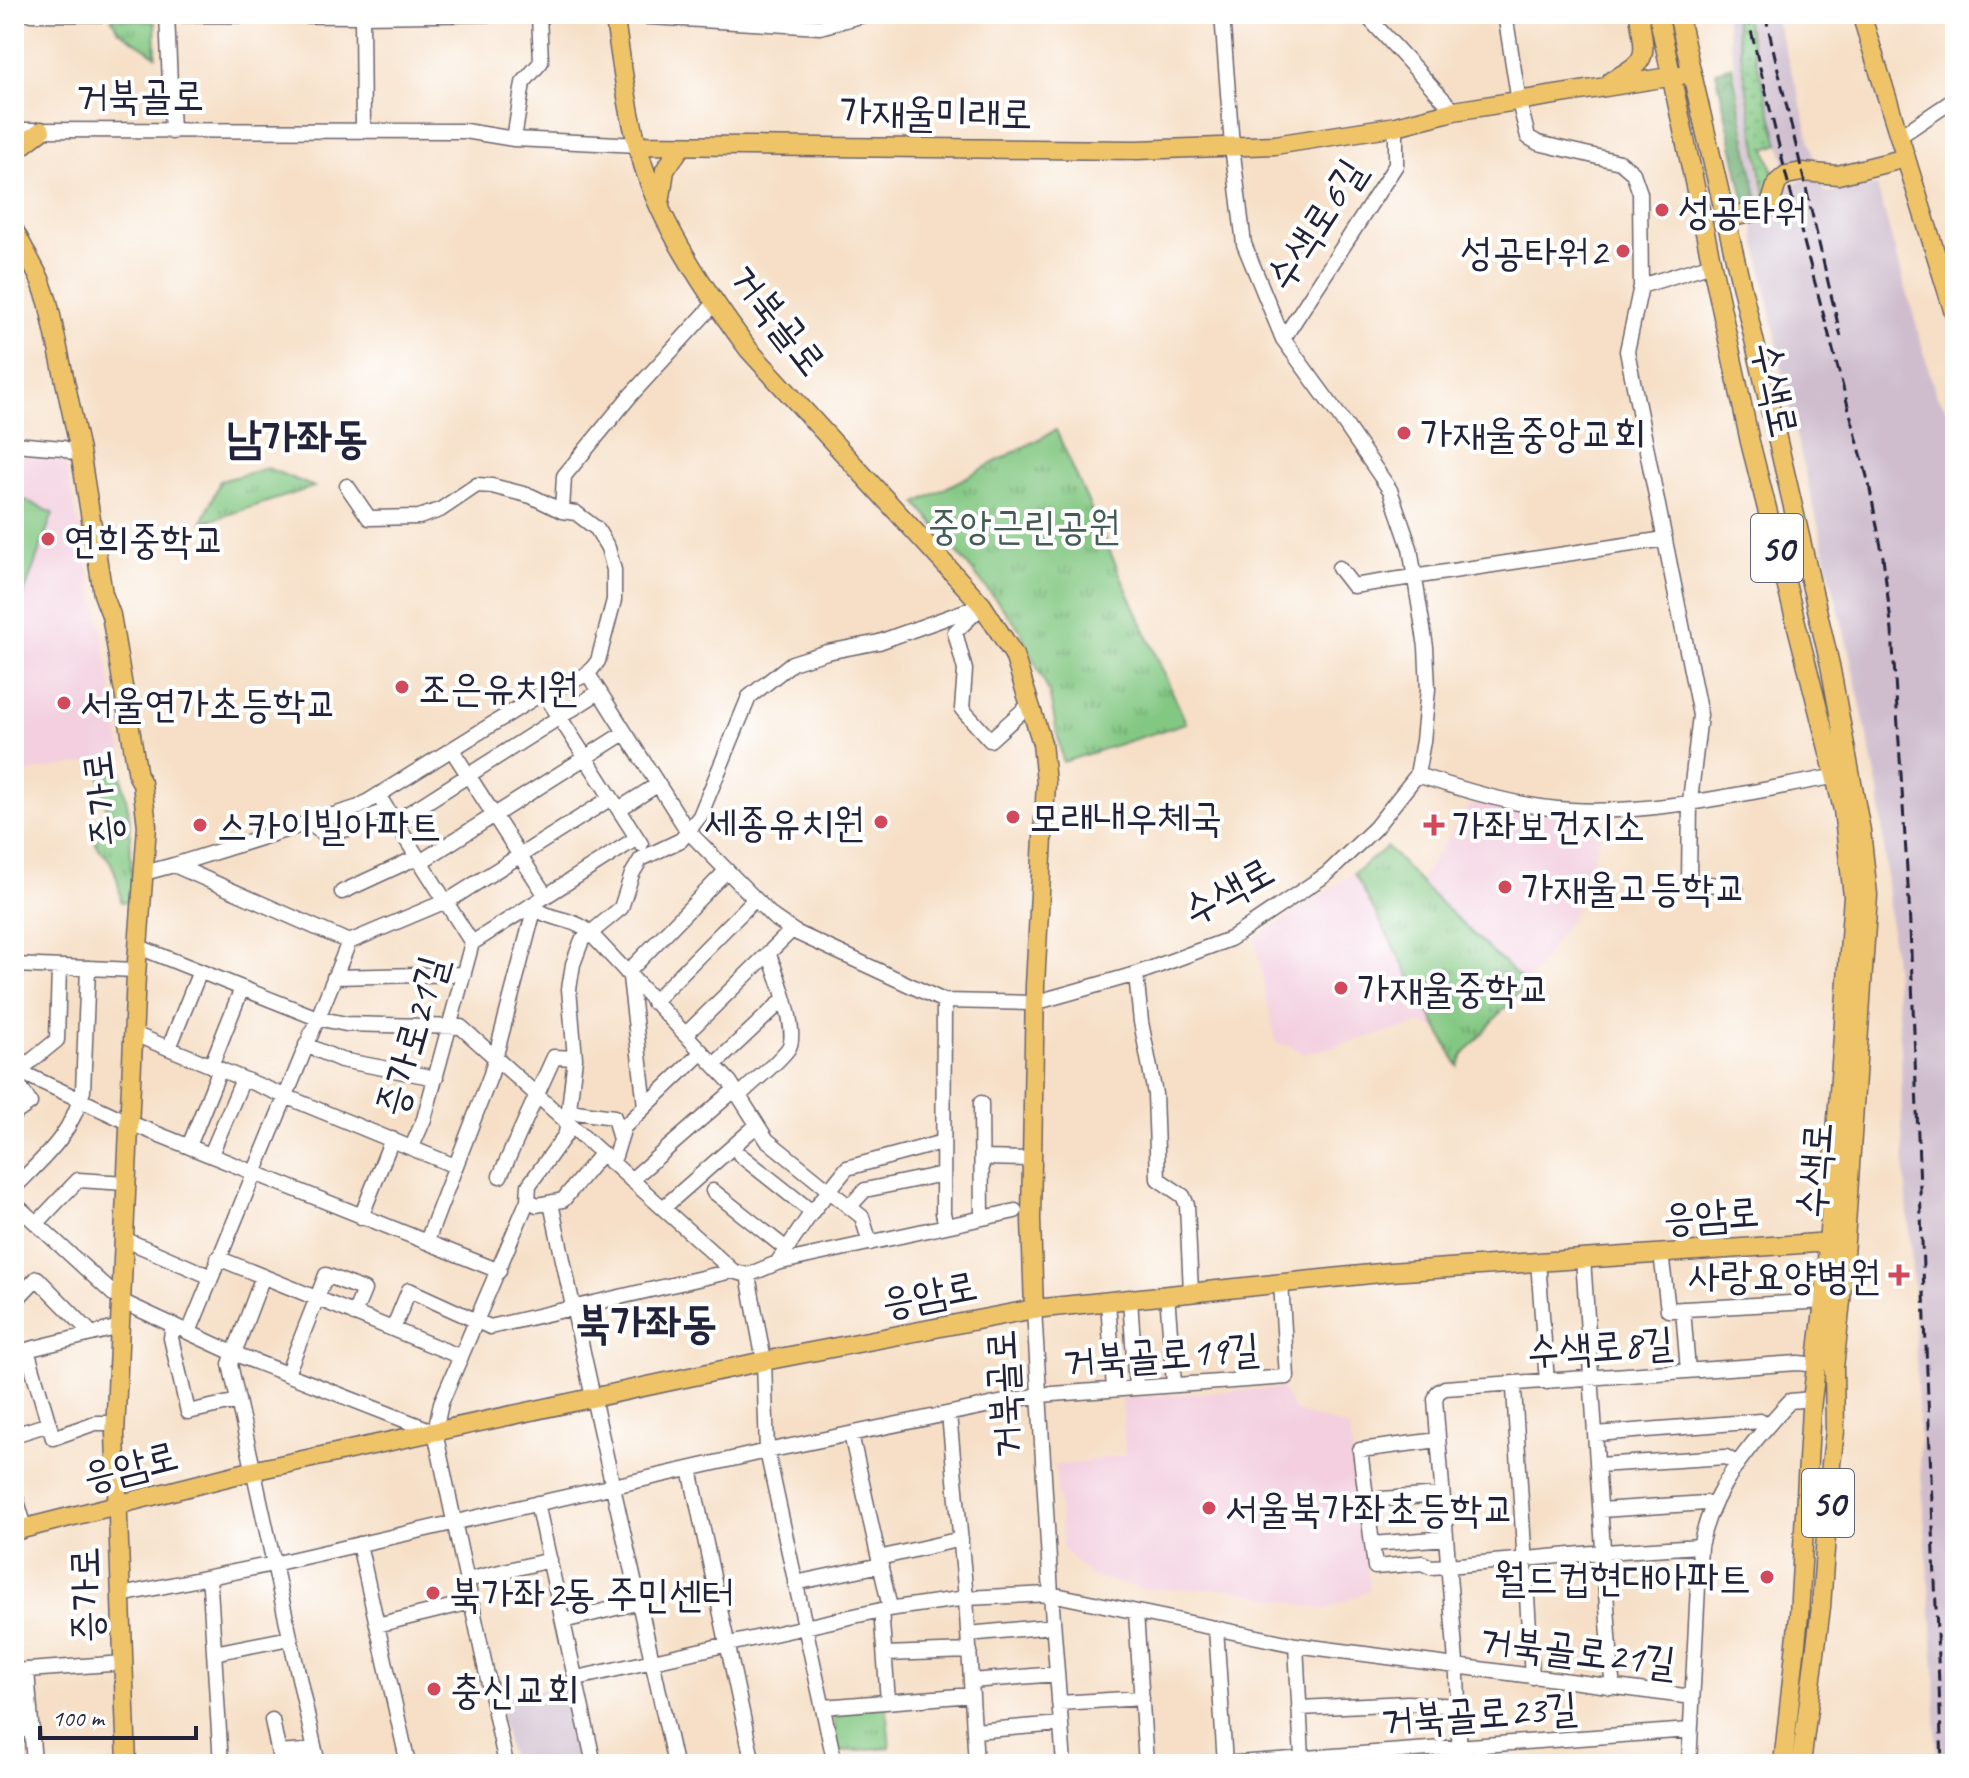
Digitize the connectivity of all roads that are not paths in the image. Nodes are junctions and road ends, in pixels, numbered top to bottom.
1 (31, 14) edge
2 (67, 14) edge
3 (108, 14) edge
4 (500, 14) edge
5 (539, 14) edge
6 (867, 14) edge
7 (1222, 14) edge
8 (1365, 14) edge
9 (1505, 14) edge
10 (1639, 14) edge
11 (1658, 14) edge
12 (1678, 14) edge
13 (1861, 14) edge
14 (168, 15) edge
15 (609, 15) edge
16 (362, 16) junction
17 (1692, 74) junction
18 (1672, 77) junction
19 (1598, 89) junction
20 (1955, 99) edge
21 (1519, 102) junction
22 (1454, 111) junction
23 (1396, 126) junction
24 (14, 130) edge
25 (363, 130) junction
26 (41, 131) junction
27 (172, 132) junction
28 (1900, 136) junction
29 (514, 139) junction
30 (639, 145) junction
31 (1232, 146) junction
32 (681, 147) junction
33 (14, 152) edge
34 (1906, 158) junction
35 (660, 207) junction
36 (1725, 219) junction
37 (14, 229) edge
38 (1712, 264) junction
39 (1641, 286) junction
40 (716, 302) junction
41 (1955, 316) edge
42 (1283, 339) junction
43 (14, 444) edge
44 (81, 456) junction
45 (347, 486) dead end
46 (562, 511) junction
47 (1665, 539) junction
48 (1339, 568) dead end
49 (1416, 576) junction
50 (982, 605) junction
51 (588, 674) junction
52 (599, 692) junction
53 (544, 693) junction
54 (1030, 704) junction
55 (559, 717) junction
56 (624, 733) junction
57 (452, 750) junction
58 (585, 756) junction
59 (1417, 775) junction
60 (1843, 775) junction
61 (468, 776) junction
62 (657, 785) junction
63 (378, 795) junction
64 (1690, 801) junction
65 (615, 804) junction
66 (387, 809) junction
67 (494, 815) junction
68 (395, 822) junction
69 (308, 823) junction
70 (687, 830) junction
71 (637, 838) junction
72 (649, 854) junction
73 (519, 856) junction
74 (419, 859) junction
75 (174, 865) junction
76 (727, 870) junction
77 (144, 873) junction
78 (1736, 888) dead end
79 (342, 892) dead end
80 (546, 896) junction
81 (755, 899) junction
82 (444, 900) junction
83 (531, 905) junction
84 (792, 930) junction
85 (590, 933) junction
86 (349, 942) junction
87 (472, 943) junction
88 (139, 947) junction
89 (768, 953) junction
90 (14, 965) edge
91 (59, 967) junction
92 (88, 968) junction
93 (136, 970) junction
94 (200, 971) junction
95 (464, 974) junction
96 (1136, 974) junction
97 (628, 975) junction
98 (334, 977) junction
99 (242, 988) junction
100 (784, 999) junction
101 (944, 1001) junction
102 (653, 1002) junction
103 (1034, 1003) junction
104 (317, 1018) junction
105 (451, 1026) junction
106 (134, 1034) junction
107 (685, 1035) junction
108 (306, 1045) junction
109 (169, 1048) junction
110 (702, 1052) junction
111 (575, 1058) junction
112 (496, 1059) junction
113 (714, 1065) junction
114 (215, 1068) junction
115 (15, 1077) edge
116 (436, 1078) junction
117 (243, 1079) junction
118 (736, 1092) junction
119 (285, 1096) junction
120 (536, 1096) junction
121 (80, 1101) junction
122 (981, 1103) dead end
123 (645, 1106) junction
124 (14, 1114) edge
125 (567, 1117) junction
126 (130, 1123) junction
127 (756, 1126) junction
128 (392, 1139) junction
129 (620, 1141) junction
130 (943, 1142) junction
131 (189, 1146) junction
132 (412, 1147) junction
133 (211, 1154) junction
134 (740, 1155) dead end
135 (606, 1158) junction
136 (982, 1158) junction
137 (1032, 1159) junction
138 (455, 1166) junction
139 (254, 1173) junction
140 (943, 1174) junction
141 (500, 1176) dead end
142 (631, 1180) junction
143 (126, 1183) junction
144 (14, 1188) edge
145 (713, 1191) dead end
146 (828, 1191) junction
147 (528, 1200) junction
148 (14, 1203) edge
149 (551, 1203) junction
150 (849, 1207) junction
151 (663, 1208) junction
152 (1015, 1211) dead end
153 (812, 1212) junction
154 (361, 1217) junction
155 (982, 1218) junction
156 (37, 1223) junction
157 (946, 1226) junction
158 (124, 1239) junction
159 (427, 1241) junction
160 (1836, 1242) junction
161 (870, 1243) junction
162 (785, 1248) junction
163 (1661, 1253) junction
164 (218, 1258) junction
165 (1583, 1259) junction
166 (1538, 1261) junction
167 (777, 1263) junction
168 (499, 1271) junction
169 (733, 1271) junction
170 (748, 1275) junction
171 (263, 1276) junction
172 (211, 1277) junction
173 (1281, 1283) junction
174 (1191, 1292) junction
175 (1167, 1294) junction
176 (319, 1299) junction
177 (1130, 1299) junction
178 (121, 1301) junction
179 (1108, 1301) junction
180 (1824, 1301) junction
181 (14, 1302) edge
182 (573, 1308) junction
183 (1034, 1309) junction
184 (1683, 1309) junction
185 (354, 1314) junction
186 (478, 1320) junction
187 (173, 1325) junction
188 (120, 1327) junction
189 (393, 1329) junction
190 (189, 1332) junction
191 (92, 1334) junction
192 (20, 1351) edge
193 (233, 1353) junction
194 (461, 1357) junction
195 (764, 1361) junction
196 (1818, 1365) junction
197 (1688, 1371) junction
198 (287, 1374) junction
199 (1592, 1378) junction
200 (1547, 1382) junction
201 (1174, 1384) junction
202 (1517, 1384) junction
203 (1136, 1387) junction
204 (1114, 1389) junction
205 (1039, 1395) junction
206 (591, 1398) junction
207 (1812, 1399) junction
208 (238, 1401) junction
209 (949, 1414) junction
210 (115, 1423) junction
211 (49, 1424) junction
212 (1767, 1426) junction
213 (435, 1432) junction
214 (851, 1434) junction
215 (1596, 1434) junction
216 (14, 1435) edge
217 (1438, 1440) junction
218 (767, 1451) junction
219 (1737, 1464) junction
220 (1598, 1465) junction
221 (690, 1469) junction
222 (253, 1471) junction
223 (613, 1486) junction
224 (14, 1491) edge
225 (1442, 1495) junction
226 (1366, 1500) junction
227 (537, 1503) junction
228 (1713, 1505) junction
229 (117, 1506) junction
230 (1601, 1510) junction
231 (454, 1522) junction
232 (19, 1530) edge
233 (1446, 1538) junction
234 (961, 1539) junction
235 (359, 1544) junction
236 (1372, 1544) junction
237 (1700, 1546) junction
238 (1604, 1552) junction
239 (550, 1560) junction
240 (1526, 1560) junction
241 (880, 1562) junction
242 (273, 1564) junction
243 (1448, 1566) junction
244 (207, 1578) junction
245 (467, 1580) junction
246 (795, 1583) junction
247 (1051, 1594) junction
248 (121, 1595) junction
249 (966, 1598) junction
250 (471, 1602) junction
251 (640, 1602) junction
252 (886, 1609) junction
253 (1136, 1613) junction
254 (563, 1621) junction
255 (377, 1625) junction
256 (804, 1626) junction
257 (1053, 1626) junction
258 (1216, 1628) junction
259 (968, 1634) junction
260 (290, 1638) junction
261 (728, 1645) junction
262 (1296, 1645) junction
263 (970, 1651) junction
264 (214, 1653) junction
265 (885, 1654) junction
266 (124, 1663) junction
267 (653, 1663) junction
268 (1456, 1667) junction
269 (21, 1670) edge
270 (1057, 1674) junction
271 (1532, 1677) junction
272 (577, 1678) junction
273 (1610, 1687) junction
274 (972, 1688) junction
275 (1692, 1697) junction
276 (1142, 1698) junction
277 (888, 1701) junction
278 (1059, 1703) junction
279 (1458, 1706) junction
280 (823, 1707) junction
281 (1299, 1708) junction
282 (272, 1720) dead end
283 (1061, 1724) junction
284 (32, 1729) junction
285 (1690, 1730) junction
286 (14, 1731) edge
287 (974, 1731) junction
288 (1458, 1747) junction
289 (317, 1757) edge
290 (280, 1758) edge
291 (1302, 1758) junction
292 (34, 1764) edge
293 (127, 1764) edge
294 (221, 1764) edge
295 (408, 1764) edge
296 (506, 1764) edge
297 (594, 1764) edge
298 (675, 1764) edge
299 (753, 1764) edge
300 (835, 1764) edge
301 (976, 1764) edge
302 (1064, 1764) edge
303 (1146, 1764) edge
304 (1224, 1764) edge
305 (1460, 1764) edge
306 (1689, 1764) edge
307 (1783, 1764) edge
308 (1801, 1764) edge

1 - 2 street
2 - 3 street
3 - 14 street
4 - 16 street
5 - 29 street
6 - 15 street
7 - 31 street
8 - 22 street
9 - 21 street
10 - 19 main road
11 - 18 main road, 수색로 / 50
12 - 17 main road, 수색로 / 50
13 - 28 main road
14 - 16 street
14 - 27 street
15 - 30 main road
16 - 25 street
17 - 18 main road, 수색로6길
17 - 36 main road, 수색로 / 50
18 - 19 main road, 수색로6길
18 - 38 main road, 수색로 / 50
19 - 21 main road, 수색로6길
20 - 28 street
21 - 22 main road, 수색로6길
21 - 39 street
22 - 23 main road, 수색로6길
23 - 31 main road, 가재울미래로
23 - 42 street, 수색로6길
24 - 26 street, 거북골로
25 - 27 street, 거북골로
25 - 29 street, 거북골로
26 - 27 street, 거북골로
26 - 33 main road
28 - 34 main road
29 - 30 street, 거북골로
30 - 32 main road, 가재울미래로
30 - 35 main road, 거북골로
31 - 32 main road, 가재울미래로
31 - 42 street, 수색로
32 - 35 main road
34 - 36 main road
34 - 41 main road
35 - 40 main road, 거북골로
36 - 60 main road, 수색로 / 50
37 - 44 main road, 증가로
38 - 39 street
38 - 60 main road, 수색로 / 50
39 - 47 street
40 - 46 street
40 - 50 main road, 거북골로
42 - 49 street, 수색로
43 - 44 street
44 - 77 main road, 증가로
45 - 46 street
46 - 51 street
47 - 49 street
47 - 64 street
48 - 49 street
49 - 59 street, 수색로
50 - 54 main road, 거북골로
50 - 54 street
50 - 70 street
51 - 52 street
51 - 53 street, 증가로
52 - 55 street
52 - 56 street
53 - 55 street
53 - 57 street, 증가로
54 - 103 main road, 거북골로
55 - 58 street
55 - 61 street
56 - 58 street
56 - 62 street
57 - 61 street
57 - 63 street, 증가로
58 - 65 street
58 - 67 street
59 - 64 street
59 - 96 street, 수색로
60 - 64 street
60 - 160 main road, 수색로 / 50
61 - 67 street
61 - 68 street
62 - 65 street
62 - 70 street
63 - 66 street
63 - 69 street, 증가로
64 - 78 street
65 - 71 street
65 - 73 street
66 - 68 street
66 - 69 street, 증가로
67 - 73 street
67 - 74 street
68 - 74 street
69 - 75 street, 증가로
70 - 72 street
70 - 76 street
71 - 72 street
71 - 80 street
72 - 85 street
73 - 80 street
73 - 82 street
74 - 79 street
74 - 82 street
75 - 77 street, 증가로
75 - 86 street
76 - 81 street
76 - 97 street
77 - 88 main road, 증가로
80 - 83 street
81 - 84 street
81 - 102 street
82 - 86 street
82 - 87 street
83 - 85 street
83 - 87 street
83 - 112 street
84 - 89 street
84 - 101 street
85 - 97 street
85 - 111 street
86 - 98 street
87 - 95 street, 증가로21길
88 - 93 main road, 증가로
88 - 94 street
89 - 100 street
89 - 107 street
90 - 91 street
91 - 92 street
91 - 115 street
92 - 93 street
92 - 121 street
93 - 106 main road, 증가로
94 - 99 street
94 - 109 street
95 - 98 street
95 - 105 street, 증가로21길
96 - 103 street, 수색로
96 - 174 street
97 - 102 street
97 - 123 street
98 - 104 street
99 - 104 street
99 - 114 street
100 - 113 street
100 - 118 street
101 - 103 street, 수색로
101 - 130 street
102 - 107 street
103 - 137 main road, 거북골로
104 - 105 street
104 - 108 street
105 - 112 street
105 - 116 street, 증가로21길
106 - 109 street, 증가로21길
106 - 126 main road, 증가로
107 - 110 street
108 - 116 street
108 - 119 street
109 - 114 street, 증가로21길
110 - 113 street
110 - 123 street
111 - 120 street
111 - 125 street
112 - 120 street
112 - 138 street
113 - 118 street
114 - 117 street, 증가로21길
114 - 131 street
115 - 121 street
115 - 124 street
116 - 132 street, 증가로21길
117 - 119 street, 증가로21길
117 - 133 street
118 - 127 street
118 - 142 street
119 - 128 street, 증가로21길
119 - 139 street
120 - 125 street
120 - 141 street
121 - 126 street
121 - 144 street
122 - 136 street
123 - 129 street
125 - 129 street
125 - 135 street
125 - 147 street
126 - 131 street
126 - 143 main road, 증가로
127 - 146 street
127 - 151 street
128 - 132 street, 증가로21길
128 - 154 street
129 - 135 street
130 - 140 street
130 - 146 street
131 - 133 street
132 - 138 street, 증가로21길
133 - 139 street
134 - 153 street
135 - 142 street
135 - 149 street
136 - 137 street
136 - 155 street
137 - 183 main road, 거북골로
138 - 159 street
139 - 154 street
139 - 164 street
140 - 150 street
140 - 157 street
142 - 151 street
143 - 156 street
143 - 158 main road, 증가로
145 - 162 street
146 - 150 street
146 - 153 street
147 - 149 street
147 - 168 street
148 - 156 street
149 - 182 street
150 - 161 street
151 - 169 street
152 - 155 street
153 - 162 street
154 - 159 street
155 - 157 street
156 - 178 street
157 - 161 street
158 - 172 street
158 - 178 main road, 증가로
159 - 168 street
160 - 163 main road, 응암로
160 - 180 main road, 수색로 / 50
160 - 308 main road, 수색로 / 50
161 - 167 street
162 - 167 street
163 - 165 main road, 응암로
163 - 184 street
164 - 171 street
164 - 172 street
165 - 166 main road, 응암로
165 - 199 street
166 - 173 main road, 응암로
166 - 200 street
167 - 170 street
168 - 186 street
169 - 170 street
169 - 182 street
170 - 195 street
171 - 176 street
171 - 193 street
172 - 190 street
173 - 174 main road, 응암로
173 - 201 street, 거북골로19길
174 - 175 main road, 응암로
175 - 177 main road, 응암로
175 - 201 street
176 - 185 street
176 - 185 street
176 - 198 street
177 - 179 main road, 응암로
177 - 203 street
178 - 187 street
178 - 188 main road, 증가로
179 - 183 main road, 응암로
179 - 204 street
180 - 184 street
180 - 196 main road, 수색로 / 50
181 - 191 street
182 - 186 street
182 - 206 street
183 - 195 main road, 응암로
183 - 205 street, 거북골로
184 - 197 street
185 - 189 street
186 - 189 street
186 - 194 street
187 - 190 street
187 - 208 street
188 - 191 street
188 - 210 main road, 증가로
189 - 194 street
190 - 193 street
191 - 192 street
192 - 211 street
193 - 198 street
193 - 208 street
194 - 213 street
195 - 206 main road, 응암로
195 - 218 street
196 - 197 street, 수색로8길
196 - 207 main road, 수색로 / 50
197 - 199 street, 수색로8길
198 - 213 street
199 - 200 street, 수색로8길
199 - 215 street
200 - 202 street, 수색로8길
201 - 203 street, 거북골로19길
202 - 217 street, 수색로8길
202 - 240 street
203 - 204 street, 거북골로19길
204 - 205 street, 거북골로19길
205 - 209 street, 거북골로19길
205 - 247 street, 거북골로
206 - 213 main road, 응암로
206 - 223 street
207 - 212 street
207 - 307 main road, 수색로 / 50
208 - 222 street
209 - 214 street, 거북골로19길
209 - 234 street
210 - 211 street
210 - 229 main road, 증가로
211 - 216 street
212 - 215 street
212 - 219 street
213 - 222 main road, 응암로
213 - 231 street
214 - 218 street, 거북골로19길
214 - 241 street
215 - 220 street
217 - 225 street, 수색로8길
217 - 226 street
218 - 221 street, 거북골로19길
218 - 246 street
219 - 220 street
219 - 228 street
220 - 230 street
221 - 223 street, 거북골로19길
221 - 261 street
222 - 229 main road, 응암로
222 - 242 street
223 - 227 street, 거북골로19길
223 - 251 street
224 - 232 street, 응암로
225 - 226 street
225 - 233 street, 수색로8길
226 - 236 street
227 - 231 street, 거북골로19길
227 - 239 street
228 - 230 street
228 - 237 street
229 - 232 main road, 응암로
229 - 248 main road, 증가로
230 - 238 street
231 - 235 street, 거북골로19길
231 - 245 street
233 - 236 street
233 - 243 street, 수색로8길
234 - 241 street
234 - 249 street
235 - 242 street, 거북골로19길
235 - 255 street
236 - 243 street
237 - 238 street
237 - 275 street
238 - 240 street
238 - 273 street
239 - 245 street
239 - 254 street
240 - 243 street
240 - 271 street
241 - 246 street
241 - 252 street
242 - 244 street, 거북골로19길
242 - 260 street
243 - 268 street, 수색로8길
244 - 248 street, 거북골로19길
244 - 264 street
245 - 250 street
246 - 256 street
247 - 249 street, 거북골로21길
247 - 253 street, 거북골로21길
247 - 257 street, 거북골로
248 - 266 main road, 증가로
249 - 252 street, 거북골로21길
249 - 259 street
250 - 255 street
250 - 296 street
251 - 254 street
251 - 267 street
252 - 256 street, 거북골로21길
252 - 265 street
253 - 258 street, 거북골로21길
253 - 276 street
254 - 272 street
255 - 295 street
256 - 261 street, 거북골로21길
256 - 280 street
257 - 259 street
257 - 270 street, 거북골로
258 - 262 street, 거북골로21길
258 - 304 street
259 - 263 street
260 - 264 street
260 - 289 street
261 - 267 street, 거북골로21길
261 - 299 street
262 - 268 street, 거북골로21길
262 - 281 street
263 - 265 street
263 - 274 street
264 - 294 street
265 - 277 street
266 - 269 street
266 - 293 main road, 증가로
267 - 272 street, 거북골로21길
267 - 298 street
268 - 271 street, 거북골로21길
268 - 279 street, 거북골로21길
269 - 284 street
270 - 274 street
270 - 278 street, 거북골로
271 - 273 street, 거북골로21길
272 - 297 street
273 - 275 street, 거북골로21길
274 - 277 street
274 - 287 street
275 - 285 street
276 - 278 street
276 - 303 street
277 - 280 street
278 - 283 street, 거북골로
279 - 281 street, 거북골로21길
279 - 288 street, 거북골로21길
280 - 300 street
281 - 291 street
282 - 290 street
283 - 287 street
283 - 302 street, 거북골로
284 - 286 street
284 - 292 street
285 - 288 street, 거북골로23길
285 - 306 street
287 - 301 street
288 - 291 street, 거북골로23길
288 - 305 street, 거북골로21길
289 - 290 street
291 - 304 street, 거북골로23길

